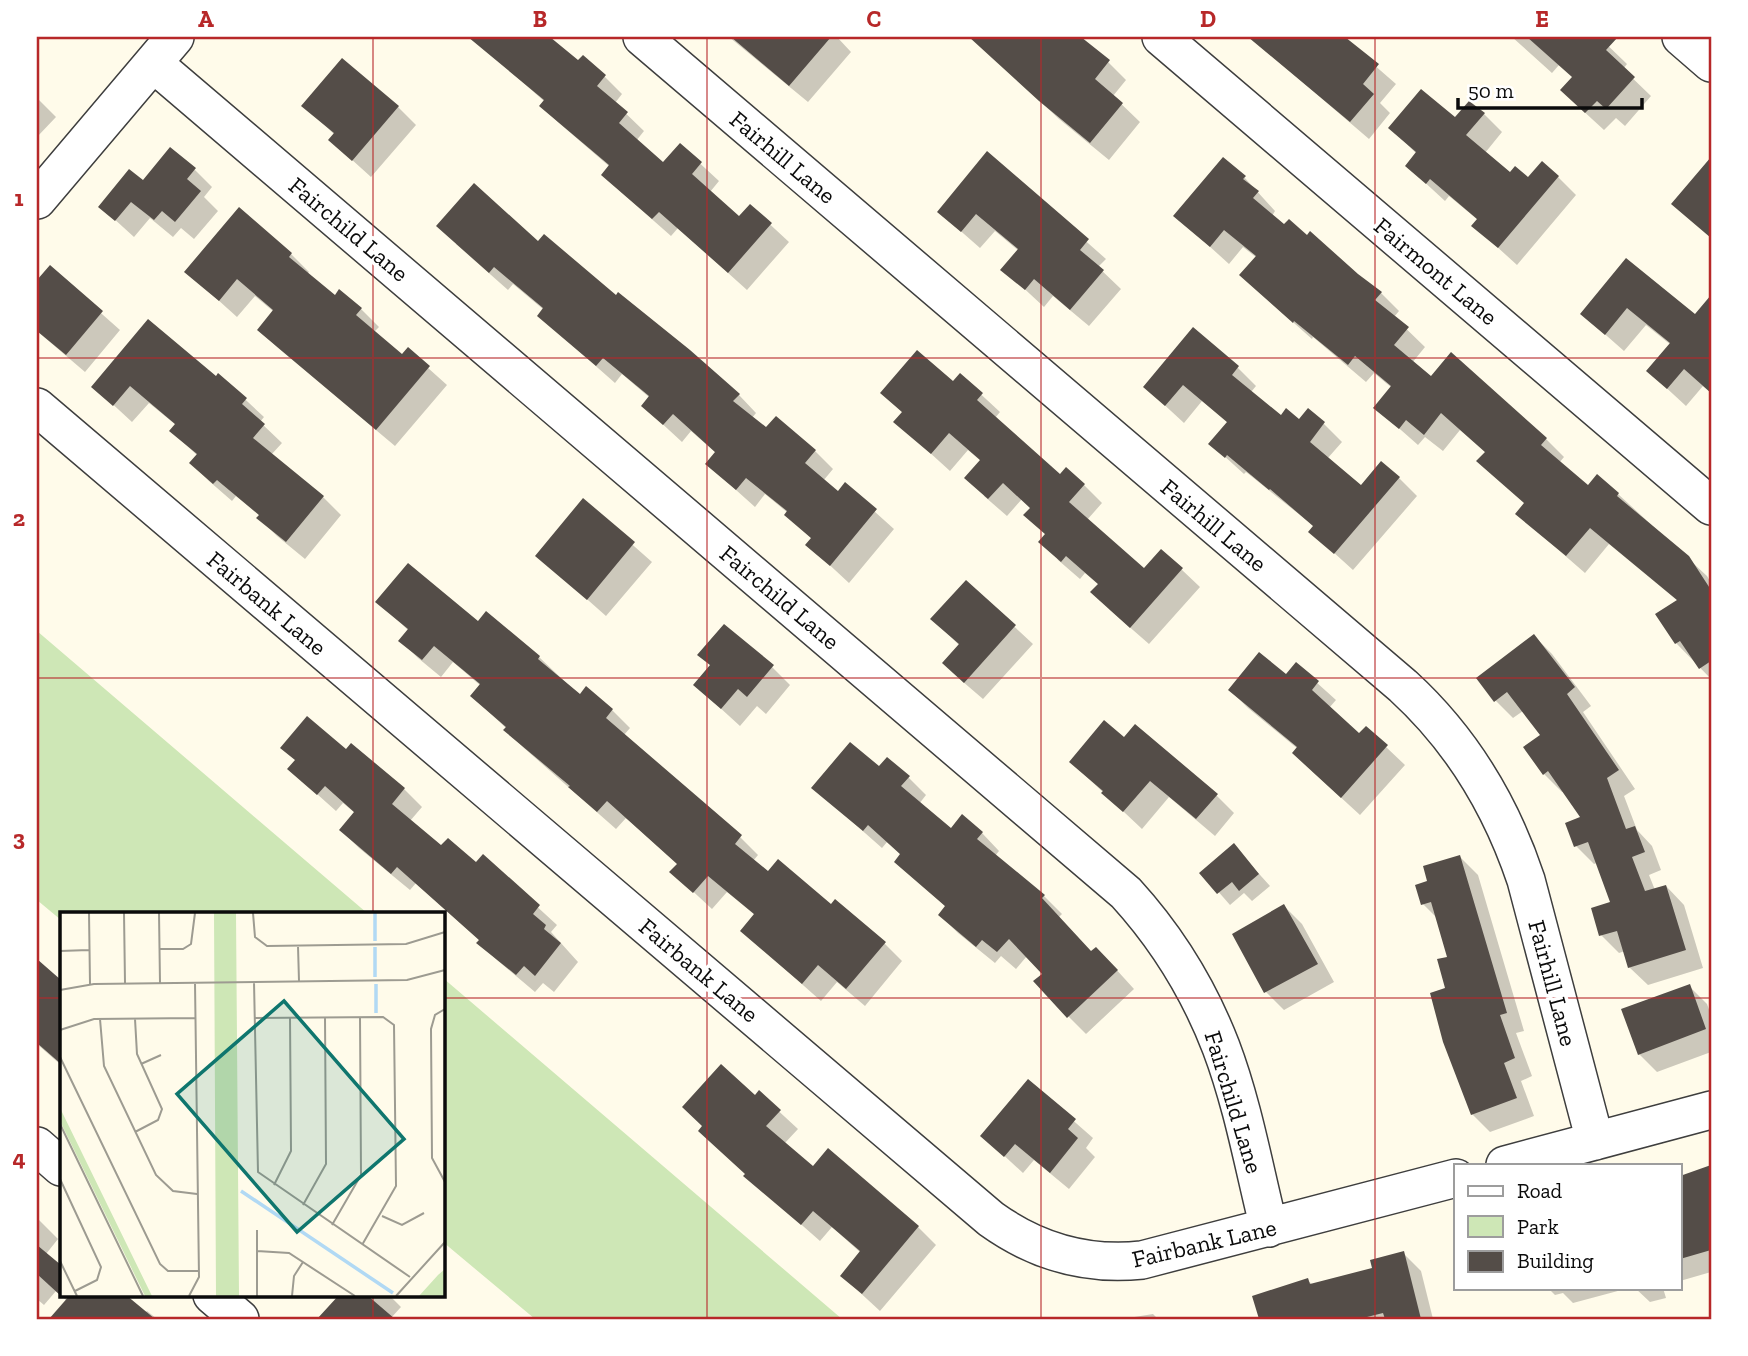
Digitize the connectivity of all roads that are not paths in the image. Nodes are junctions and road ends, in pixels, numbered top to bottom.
1 (642, 37) edge
2 (1161, 37) edge
3 (1681, 37) edge
4 (164, 50) edge
5 (1711, 63) edge
6 (37, 200) edge
7 (37, 407) edge
8 (1711, 506) edge
9 (1711, 1110) edge
10 (1595, 1141) junction
11 (37, 1146) edge
12 (1509, 1164) edge
13 (60, 1166) edge
14 (1454, 1179) edge
15 (1269, 1228) junction
16 (213, 1296) edge
17 (240, 1319) edge

1 - 10 street, Fairhill Lane
2 - 8 street, Fairmont Lane
3 - 5 street
4 - 6 street
4 - 15 street, Fairchild Lane
7 - 15 street, Fairbank Lane
9 - 10 street
10 - 12 street
11 - 13 street
14 - 15 street, Fairbank Lane
16 - 17 street

